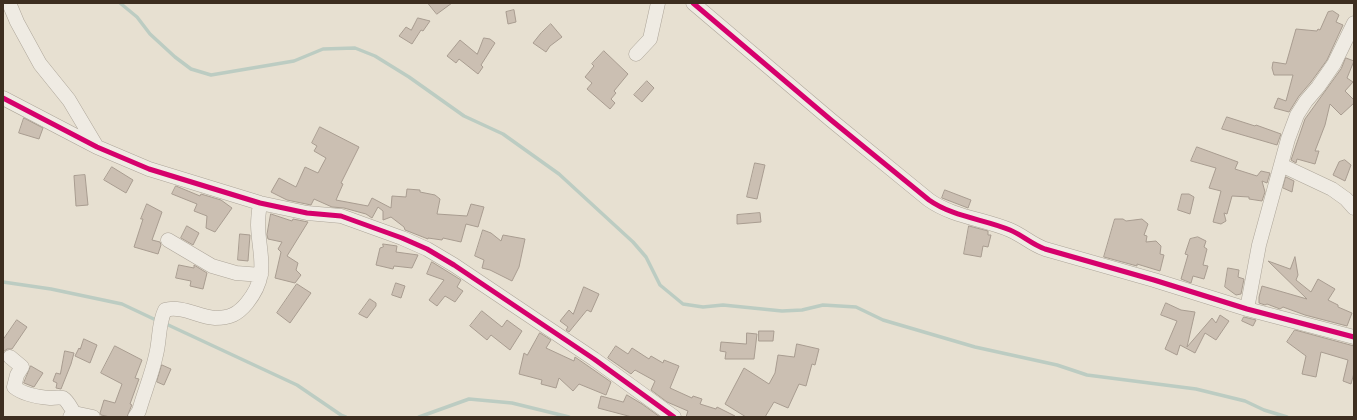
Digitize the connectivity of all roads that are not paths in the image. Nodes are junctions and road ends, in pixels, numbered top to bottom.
1 (9, 3) edge
2 (658, 3) edge
3 (693, 3) edge
4 (1354, 23) edge
5 (636, 54) dead end
6 (3, 98) edge
7 (97, 147) junction
8 (1281, 165) junction
9 (260, 203) junction
10 (1354, 208) edge
11 (168, 240) dead end
12 (261, 275) junction
13 (1247, 309) junction
14 (1354, 337) edge
15 (10, 358) dead end
16 (72, 415) edge
17 (93, 417) edge
18 (135, 417) edge
19 (674, 417) edge

1 - 7 street
2 - 5 street
3 - 13 street
4 - 8 street
6 - 7 street
7 - 9 street
8 - 10 street
8 - 13 street
9 - 12 street
9 - 19 street
11 - 12 street
12 - 18 street
13 - 14 street
15 - 16 street
16 - 17 street

